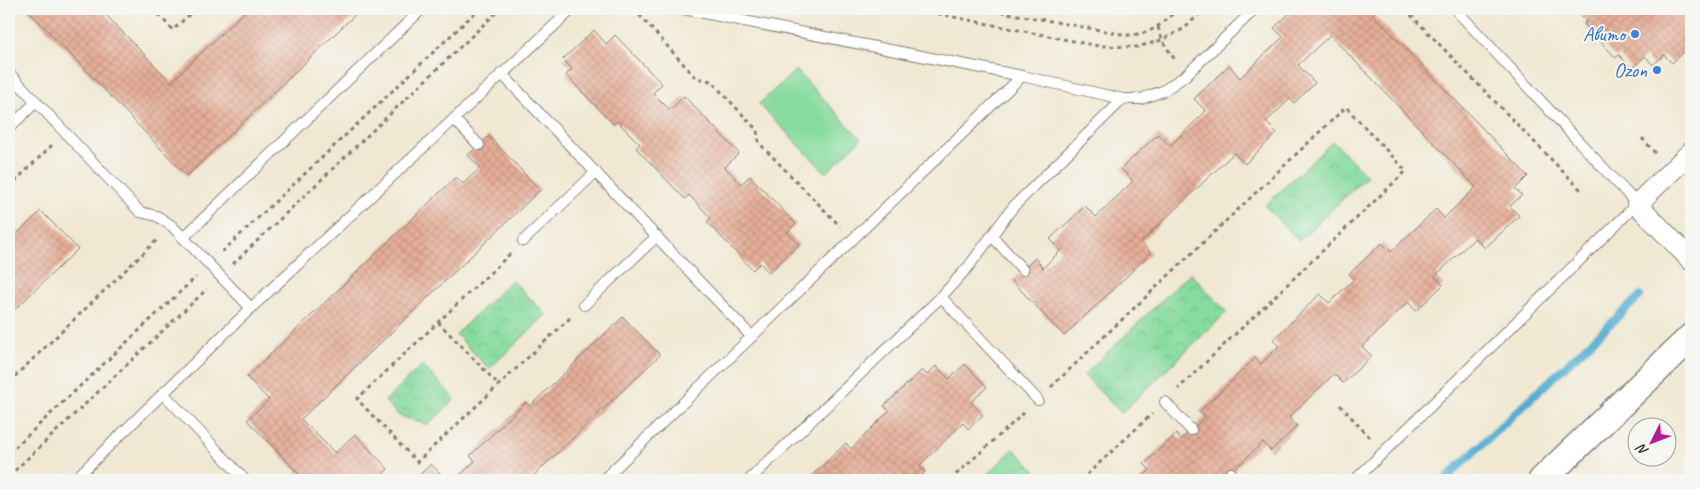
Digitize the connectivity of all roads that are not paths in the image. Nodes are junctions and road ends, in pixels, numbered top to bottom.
1 (422, 9) edge
2 (572, 9) edge
3 (684, 9) edge
4 (1255, 9) edge
5 (1455, 9) edge
6 (9, 73) edge
7 (502, 74) junction
8 (1022, 76) junction
9 (1123, 99) junction
10 (36, 102) junction
11 (454, 119) junction
12 (9, 128) edge
13 (479, 145) dead end
14 (1691, 152) edge
15 (596, 172) junction
16 (1638, 204) junction
17 (657, 236) junction
18 (992, 236) junction
19 (183, 238) junction
20 (523, 241) road end
21 (1691, 260) edge
22 (1023, 270) dead end
23 (941, 297) junction
24 (584, 305) road end
25 (251, 308) junction
26 (752, 337) junction
27 (1691, 337) edge
28 (163, 393) junction
29 (1038, 400) road end
30 (1164, 402) road end
31 (1191, 430) dead end
32 (74, 480) edge
33 (246, 480) edge
34 (603, 480) edge
35 (749, 480) edge
36 (1355, 480) edge
37 (1542, 480) edge

1 - 19 lane
2 - 7 lane
3 - 8 lane
4 - 9 lane
5 - 16 lane
6 - 10 lane
7 - 11 lane
7 - 15 lane
8 - 9 lane
8 - 26 lane
9 - 18 lane
10 - 12 lane
10 - 19 lane
11 - 13 lane
11 - 25 lane
14 - 16 street
15 - 17 lane
15 - 20 lane
16 - 21 street
16 - 36 lane
17 - 24 lane
17 - 26 lane
18 - 22 lane
18 - 23 lane
19 - 25 lane
23 - 29 lane
23 - 35 lane
25 - 28 lane
26 - 34 lane
27 - 37 street
28 - 32 lane
28 - 33 lane
30 - 31 lane

